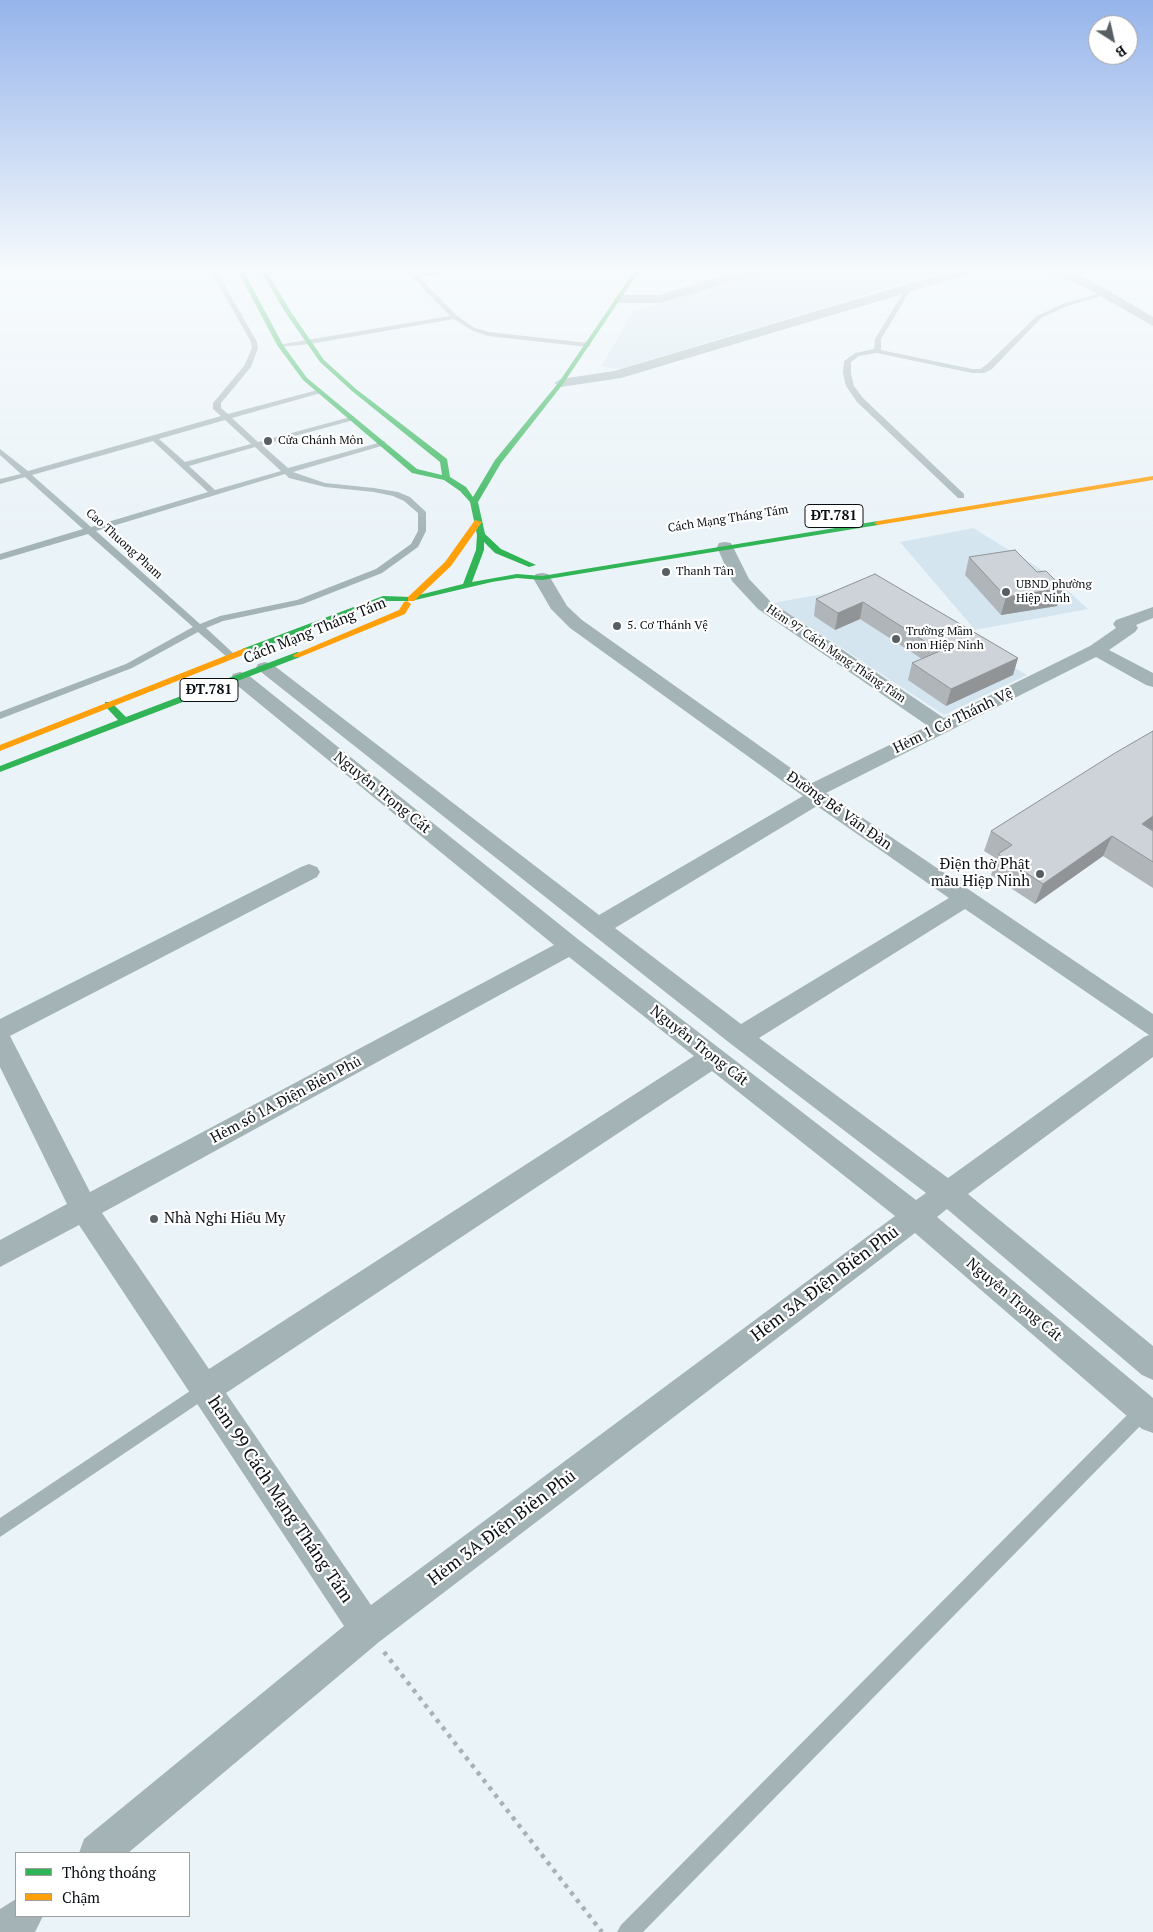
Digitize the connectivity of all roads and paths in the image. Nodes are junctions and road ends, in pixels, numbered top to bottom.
1 (251, 360) edge
2 (290, 360) edge
3 (321, 360) edge
4 (577, 360) edge
5 (666, 360) edge
6 (849, 360) edge
7 (920, 360) edge
8 (995, 360) edge
9 (561, 383) junction
10 (318, 391) junction
11 (226, 417) junction
12 (352, 418) junction
13 (153, 437) junction
14 (256, 444) junction
15 (382, 444) junction
16 (0, 451) edge
17 (183, 465) junction
18 (287, 471) junction
19 (27, 474) junction
20 (446, 478) junction
21 (1153, 478) edge
22 (0, 482) edge
23 (213, 493) junction
24 (966, 496) joint
25 (944, 499) dead end
26 (474, 502) junction
27 (478, 522) junction
28 (89, 530) junction
29 (481, 535) junction
30 (725, 547) junction
31 (0, 557) edge
32 (538, 569) junction
33 (518, 576) junction
34 (467, 584) junction
35 (410, 599) junction
36 (1153, 612) edge
37 (198, 628) junction
38 (1096, 650) junction
39 (247, 669) junction
40 (1153, 681) edge
41 (108, 704) junction
42 (0, 716) edge
43 (125, 722) junction
44 (942, 726) junction
45 (0, 748) edge
46 (0, 769) edge
47 (814, 794) junction
48 (309, 872) dead end
49 (966, 898) junction
50 (598, 927) junction
51 (571, 946) junction
52 (1153, 1027) edge
53 (0, 1030) edge
54 (740, 1037) junction
55 (0, 1040) edge
56 (1153, 1044) edge
57 (713, 1057) junction
58 (947, 1193) junction
59 (84, 1209) junction
60 (916, 1216) junction
61 (0, 1254) edge
62 (1153, 1365) edge
63 (205, 1388) junction
64 (1148, 1414) edge
65 (0, 1528) edge
66 (367, 1630) junction
67 (99, 1852) edge
68 (22, 1917) edge
69 (4, 1932) edge
70 (602, 1932) edge
71 (628, 1932) edge

1 - 11 lane
2 - 10 main road
3 - 20 main road
4 - 9 main road
5 - 9 street
6 - 24 lane
7 - 8 lane
9 - 26 main road
10 - 11 lane
10 - 12 main road
11 - 13 lane
11 - 14 lane
12 - 14 lane
12 - 15 main road
13 - 17 lane
13 - 19 lane
14 - 17 lane
14 - 18 lane
15 - 18 lane
15 - 20 main road
16 - 19 lane, Cao Thuong Pham
17 - 23 lane
18 - 23 lane
18 - 37 lane
19 - 22 lane
19 - 28 lane, Cao Thuong Pham
20 - 26 main road
21 - 30 main road, Cách Mạng Tháng Tám / ĐT.781
23 - 28 lane
24 - 25 main road
26 - 27 main road
27 - 29 main road
27 - 35 main road
28 - 31 lane
28 - 37 lane, Cao Thuong Pham
29 - 32 main road
29 - 34 main road
30 - 32 main road, Cách Mạng Tháng Tám / ĐT.781
30 - 44 street, Hẻm 97 Cách Mạng Tháng Tám
32 - 33 main road, Cách Mạng Tháng Tám / ĐT.781
32 - 33 main road, Cách Mạng Tháng Tám / ĐT.781
32 - 47 street, Đường Bế Văn Đàn
33 - 34 main road, Cách Mạng Tháng Tám / ĐT.781
34 - 35 main road, Cách Mạng Tháng Tám / ĐT.781
35 - 39 main road, Cách Mạng Tháng Tám / ĐT.781
35 - 39 main road, Cách Mạng Tháng Tám / ĐT.781
36 - 38 street, Hẻm 1 Cơ Thánh Vệ
37 - 39 lane, Cao Thuong Pham
37 - 42 lane
38 - 40 street
38 - 44 street, Hẻm 1 Cơ Thánh Vệ
39 - 41 main road, Cách Mạng Tháng Tám / ĐT.781
39 - 43 main road, Cách Mạng Tháng Tám / ĐT.781
39 - 50 street
39 - 51 street, Nguyễn Trọng Cát
41 - 43 main road
41 - 45 main road, Cách Mạng Tháng Tám / ĐT.781
43 - 46 main road, Cách Mạng Tháng Tám / ĐT.781
44 - 47 street, Hẻm 1 Cơ Thánh Vệ
47 - 49 street, Đường Bế Văn Đàn
47 - 50 street, Hẻm 1 Cơ Thánh Vệ
48 - 53 street
49 - 52 street, Đường Bế Văn Đàn
49 - 54 street
50 - 54 street
51 - 57 street, Nguyễn Trọng Cát
51 - 59 street, Hẻm số 1A Điện Biên Phủ
54 - 58 street
55 - 59 street, hẻm 99 Cách Mạng Tháng Tám
56 - 58 street, Hẻm 3A Điện Biên Phủ
57 - 60 street, Nguyễn Trọng Cát
57 - 63 street
58 - 60 street, Hẻm 3A Điện Biên Phủ
58 - 62 street
59 - 61 street, Hẻm số 1A Điện Biên Phủ
59 - 63 street, hẻm 99 Cách Mạng Tháng Tám
60 - 64 street, Nguyễn Trọng Cát
60 - 66 street, Hẻm 3A Điện Biên Phủ
63 - 65 lane
63 - 66 street, hẻm 99 Cách Mạng Tháng Tám
64 - 71 lane
66 - 67 street, Hẻm 3A Điện Biên Phủ
66 - 70 path
68 - 69 street

